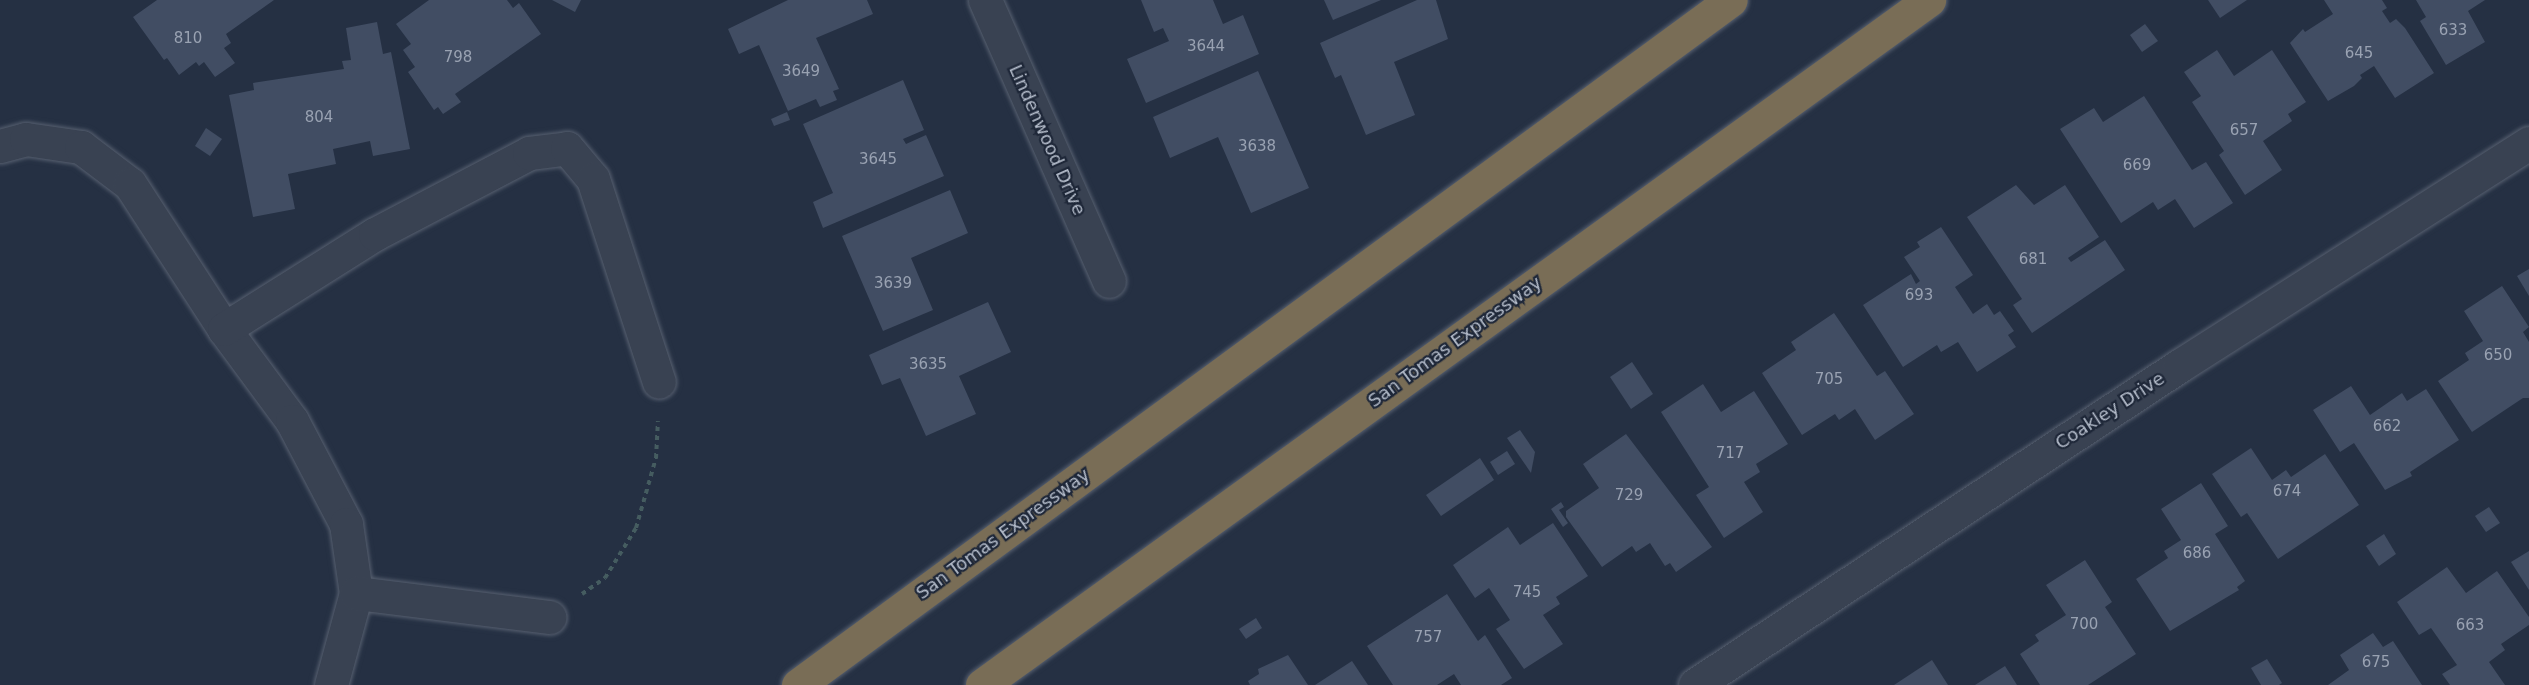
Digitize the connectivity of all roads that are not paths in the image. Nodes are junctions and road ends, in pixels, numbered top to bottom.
1 (985, 0) edge
2 (1731, 0) edge
3 (1929, 0) edge
4 (2529, 143) edge
5 (0, 146) edge
6 (1109, 281) dead end
7 (224, 329) junction
8 (659, 382) road end
9 (356, 593) junction
10 (550, 617) road end
11 (330, 685) edge
12 (798, 685) edge
13 (982, 685) edge
14 (1695, 685) edge

1 - 6 street, Lindenwood Drive
2 - 12 highway, San Tomas Expressway
3 - 13 highway, San Tomas Expressway
4 - 14 street, Coakley Drive
5 - 7 street
7 - 8 street
7 - 9 street
9 - 10 street
9 - 11 street

